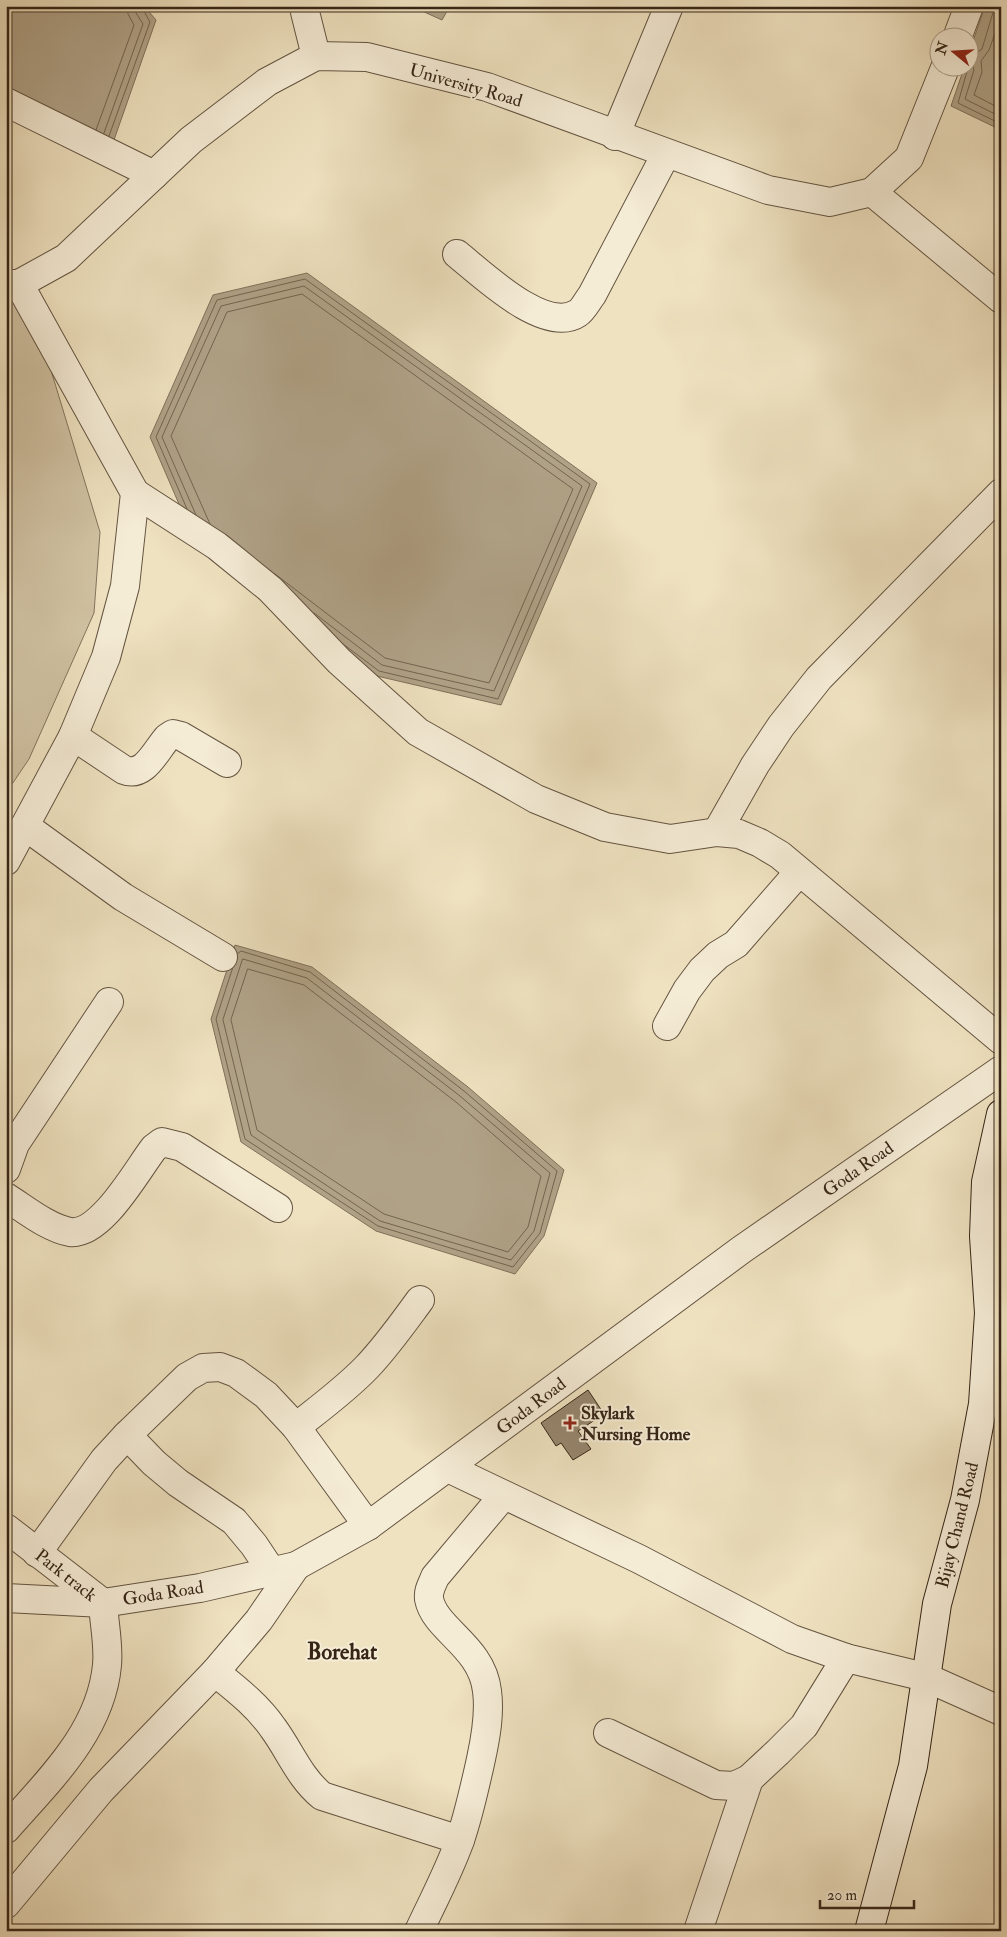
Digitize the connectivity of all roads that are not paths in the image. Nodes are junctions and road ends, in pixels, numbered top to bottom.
1 (670, 6) edge
2 (969, 6) edge
3 (302, 8) edge
4 (961, 28) edge
5 (316, 56) junction
6 (941, 78) edge
7 (6, 102) edge
8 (615, 136) junction
9 (666, 154) junction
10 (154, 175) junction
11 (872, 192) junction
12 (457, 254) dead end
13 (12, 284) edge
14 (1001, 299) edge
15 (135, 493) junction
16 (997, 506) edge
17 (73, 736) junction
18 (227, 763) dead end
19 (25, 826) junction
20 (718, 832) junction
21 (6, 861) edge
22 (800, 872) junction
23 (222, 957) dead end
24 (109, 1002) dead end
25 (667, 1026) dead end
26 (1001, 1040) edge
27 (1001, 1070) edge
28 (1001, 1114) edge
29 (6, 1169) edge
30 (6, 1197) edge
31 (278, 1208) dead end
32 (420, 1300) dead end
33 (296, 1427) junction
34 (127, 1435) junction
35 (448, 1468) junction
36 (503, 1496) junction
37 (368, 1526) junction
38 (6, 1528) edge
39 (37, 1552) junction
40 (284, 1569) junction
41 (6, 1598) edge
42 (103, 1603) junction
43 (846, 1658) junction
44 (216, 1672) junction
45 (925, 1677) junction
46 (1001, 1711) edge
47 (608, 1733) dead end
48 (749, 1779) junction
49 (6, 1829) edge
50 (460, 1840) junction
51 (6, 1904) edge
52 (419, 1931) edge
53 (698, 1931) edge
54 (869, 1931) edge

1 - 8 street
2 - 4 street
3 - 5 street
5 - 8 street, University Road
5 - 10 street, University Road
6 - 11 street, University Road
7 - 10 street
8 - 9 street, University Road
9 - 11 street, University Road
9 - 12 street
10 - 13 street, University Road
11 - 14 street
13 - 15 street
15 - 17 street
15 - 20 street
16 - 20 street
17 - 18 street
17 - 19 street
19 - 21 street
19 - 23 street
20 - 22 street
22 - 25 street
22 - 26 street
24 - 29 street
27 - 35 street, Goda Road
28 - 45 street, Bijay Chand Road
30 - 31 street
32 - 33 street
33 - 34 street
33 - 37 street
34 - 39 street
34 - 40 street
35 - 36 street
35 - 37 street, Goda Road
36 - 43 street
36 - 50 street
37 - 40 street, Goda Road
38 - 39 street, Park track
39 - 42 street, Park track
40 - 42 street, Goda Road
40 - 44 street
41 - 42 street, Goda Road
42 - 49 street
43 - 45 street
43 - 48 street
44 - 50 street
44 - 51 street
45 - 46 street
45 - 54 street, Bijay Chand Road
47 - 48 street
48 - 53 street
50 - 52 street

